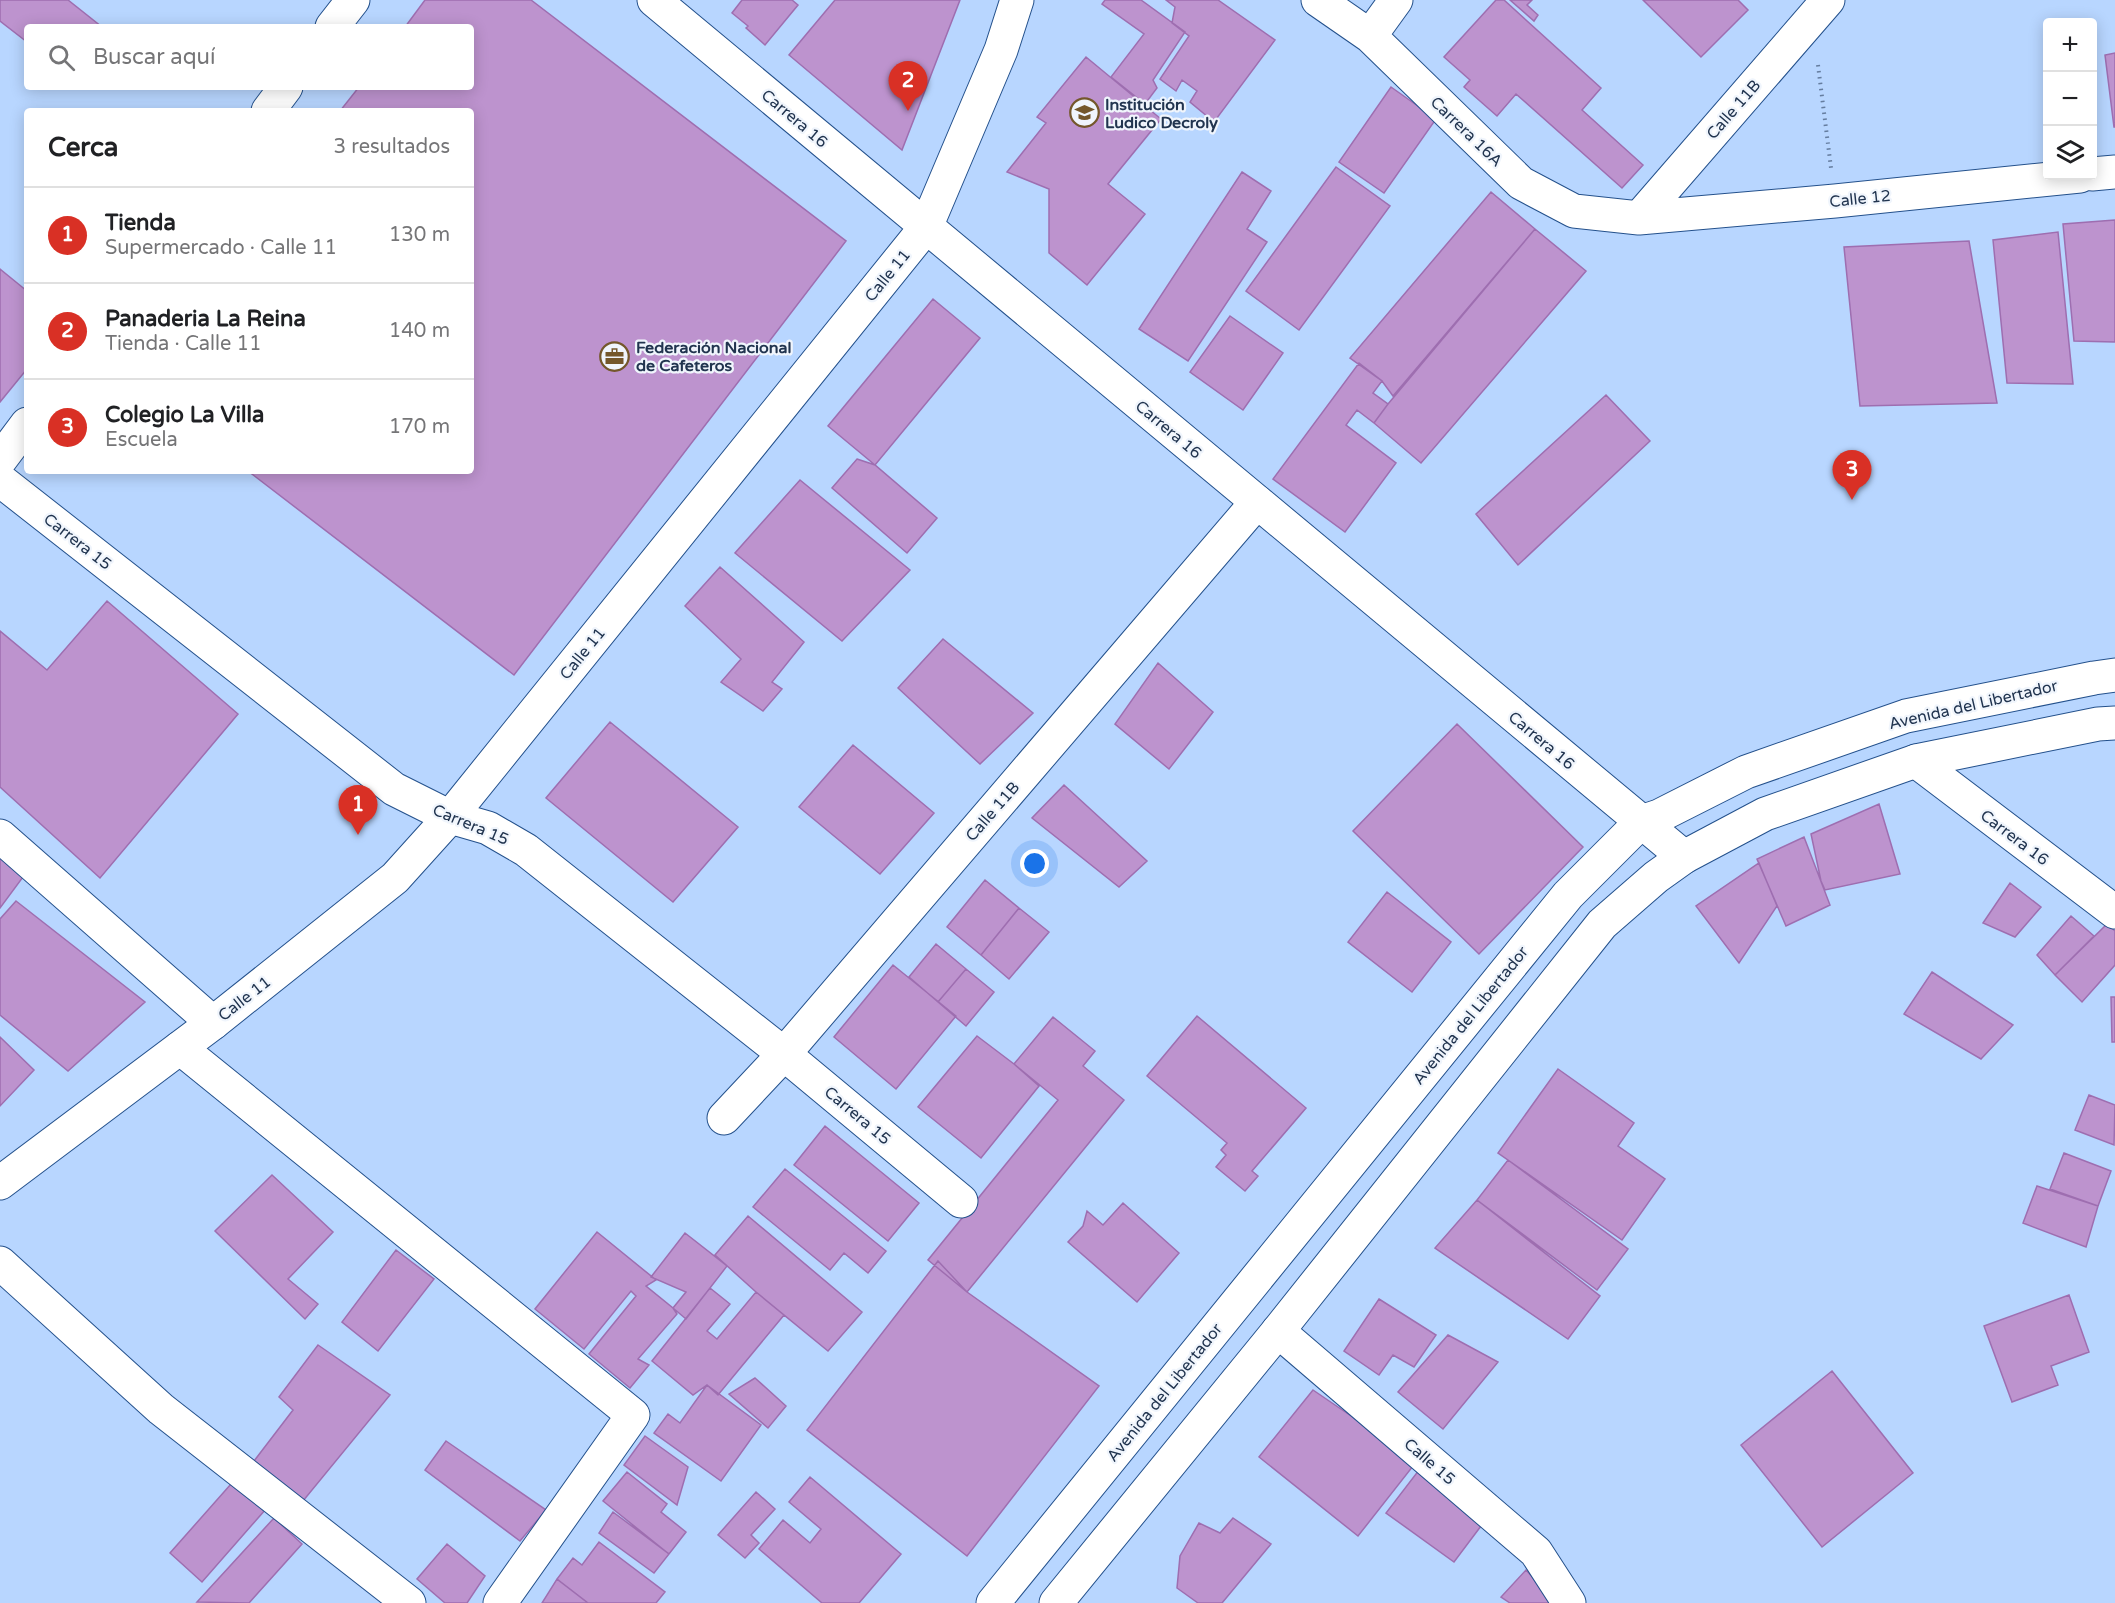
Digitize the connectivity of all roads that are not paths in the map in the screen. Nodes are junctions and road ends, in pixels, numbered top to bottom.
1 (353, 0) edge
2 (654, 0) edge
3 (1017, 0) edge
4 (1318, 0) edge
5 (1396, 0) edge
6 (1820, 9) edge
7 (334, 24) edge
8 (1370, 36) junction
9 (284, 90) edge
10 (270, 108) edge
11 (2115, 172) edge
12 (2097, 174) edge
13 (2043, 180) edge
14 (1639, 218) junction
15 (926, 227) junction
16 (24, 428) edge
17 (0, 460) edge
18 (0, 480) edge
19 (1257, 502) junction
20 (2115, 675) edge
21 (2115, 723) edge
22 (1916, 761) junction
23 (450, 817) junction
24 (1641, 822) junction
25 (0, 836) edge
26 (1684, 857) junction
27 (2115, 912) edge
28 (213, 1023) junction
29 (180, 1048) junction
30 (784, 1054) junction
31 (724, 1118) dead end
32 (0, 1183) edge
33 (962, 1201) dead end
34 (0, 1263) edge
35 (1278, 1331) junction
36 (409, 1603) edge
37 (500, 1603) edge
38 (993, 1603) edge
39 (1056, 1603) edge
40 (1569, 1603) edge

1 - 7 street
2 - 15 street, Carrera 16
3 - 15 street, Calle 11
4 - 8 street, Carrera 16A
5 - 8 street
6 - 14 street, Calle 11B
8 - 14 street, Carrera 16A
9 - 10 street
11 - 12 street
13 - 14 street, Calle 12
15 - 19 street, Carrera 16
15 - 23 street, Calle 11
16 - 17 street
18 - 23 street, Carrera 15
19 - 24 street, Carrera 16
19 - 30 street, Calle 11B
20 - 24 street, Avenida del Libertador
21 - 22 street
22 - 26 street
22 - 27 street, Carrera 16
23 - 28 street, Calle 11
23 - 30 street, Carrera 15
24 - 26 street, Carrera 16
24 - 38 street, Avenida del Libertador
25 - 28 street
26 - 35 street
28 - 29 street, Calle 11
29 - 32 street, Calle 11
29 - 37 street
30 - 31 street, Calle 11B
30 - 33 street, Carrera 15
34 - 36 street
35 - 39 street
35 - 40 street, Calle 15

